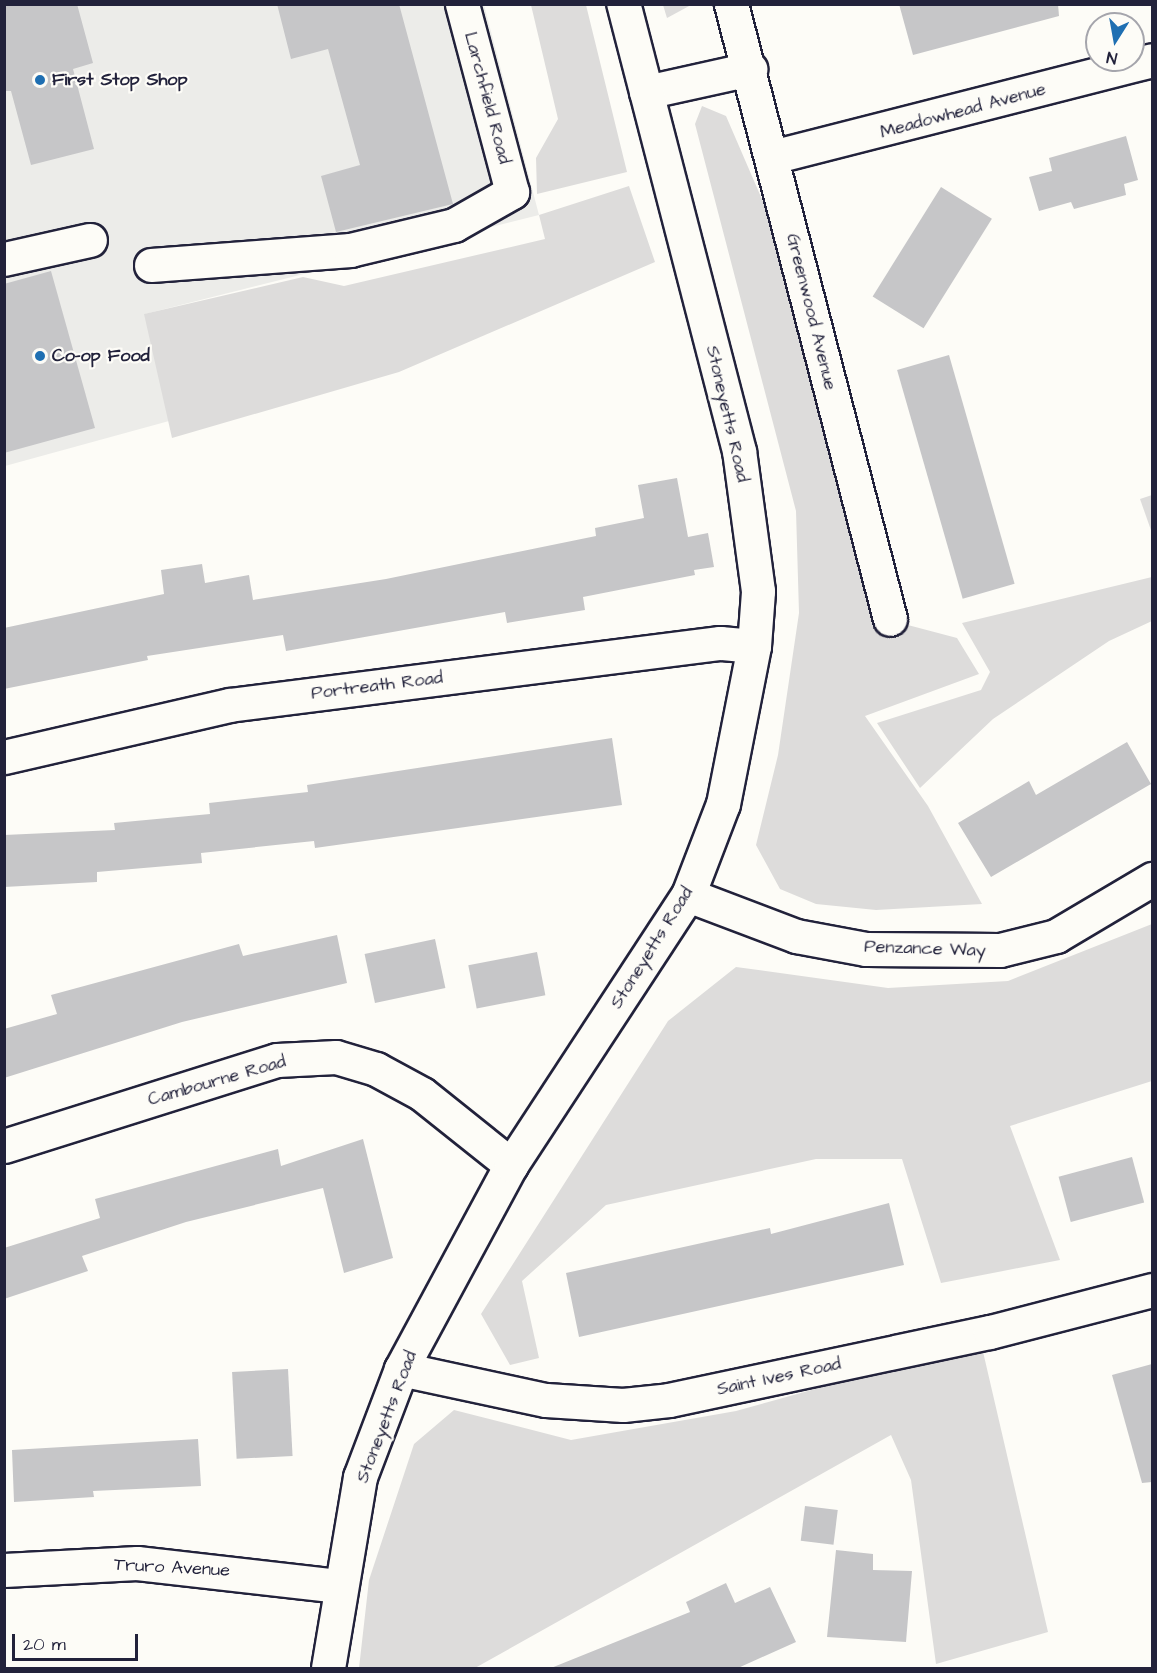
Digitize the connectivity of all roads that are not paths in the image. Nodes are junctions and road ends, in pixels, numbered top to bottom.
1 (462, 4) edge
2 (623, 4) edge
3 (731, 4) edge
4 (1152, 60) edge
5 (750, 69) junction
6 (646, 92) junction
7 (772, 157) junction
8 (90, 240) dead end
9 (4, 259) edge
10 (151, 265) dead end
11 (890, 620) dead end
12 (754, 646) junction
13 (4, 757) edge
14 (1152, 879) edge
15 (688, 895) junction
16 (4, 1146) edge
17 (511, 1165) junction
18 (1152, 1290) edge
19 (401, 1369) junction
20 (4, 1570) edge
21 (338, 1586) junction
22 (328, 1668) edge

1 - 10 street, Larchfield Road
2 - 6 street, Stoneyetts Road
3 - 5 street, Greenwood Avenue
4 - 7 street, Meadowhead Avenue
5 - 6 street
5 - 7 street, Greenwood Avenue
6 - 12 street, Stoneyetts Road
7 - 11 street, Greenwood Avenue
8 - 9 street
12 - 13 street, Portreath Road
12 - 15 street, Stoneyetts Road
14 - 15 street, Penzance Way
15 - 17 street, Stoneyetts Road
16 - 17 street, Cambourne Road
17 - 19 street, Stoneyetts Road
18 - 19 street, Saint Ives Road
19 - 21 street, Stoneyetts Road
20 - 21 street, Truro Avenue
21 - 22 street, Stoneyetts Road

